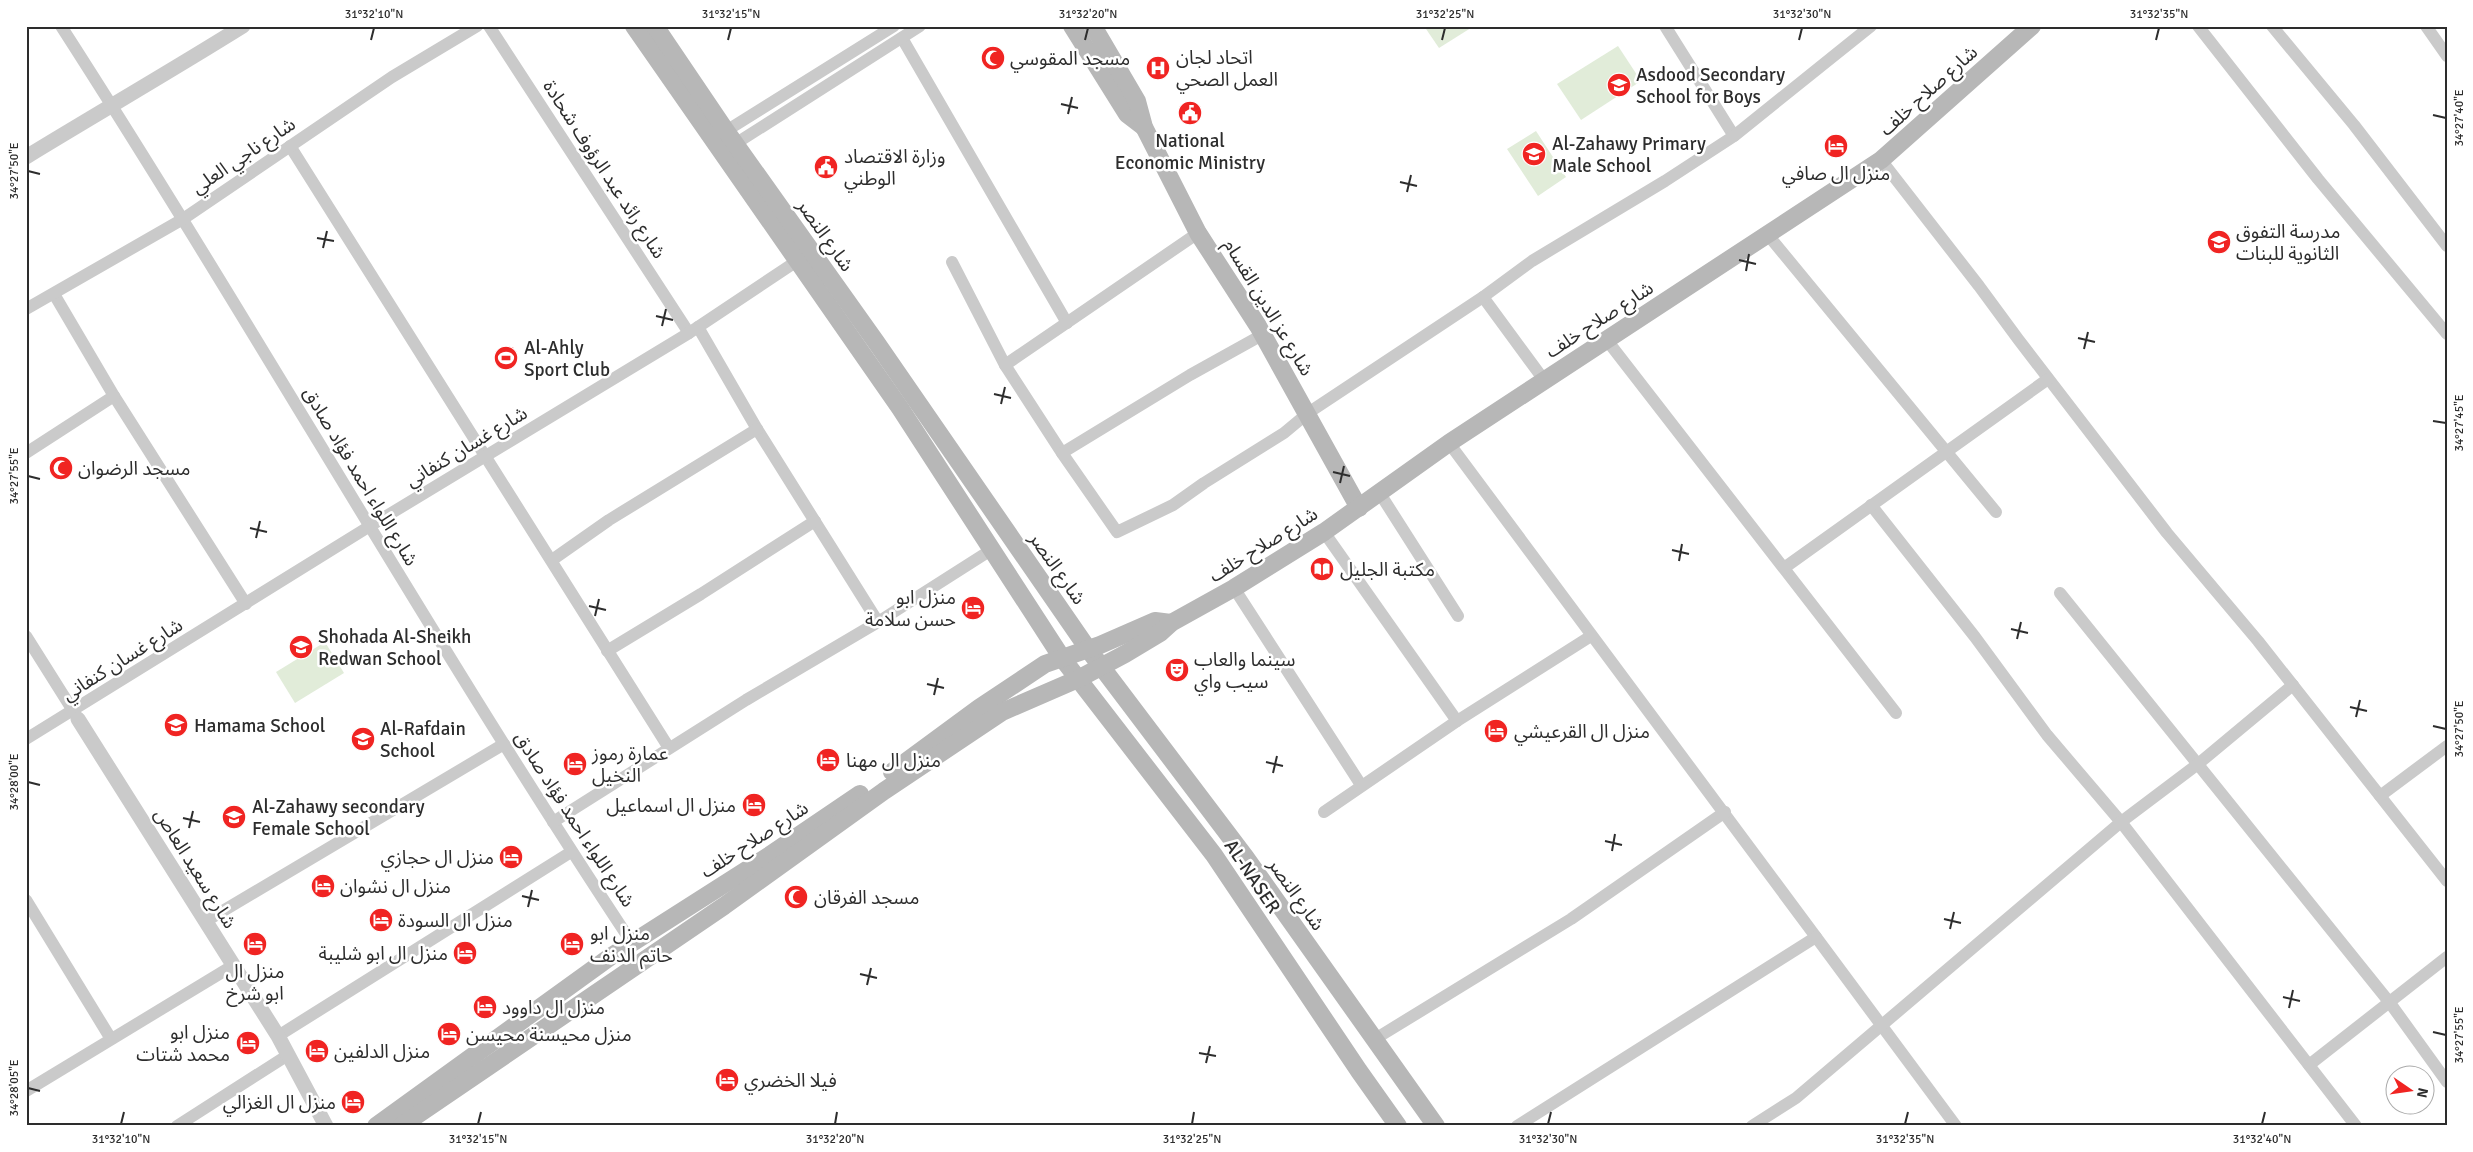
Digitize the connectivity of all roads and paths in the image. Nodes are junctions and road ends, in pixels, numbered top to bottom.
1 (61, 26) edge
2 (243, 26) edge
3 (477, 26) edge
4 (489, 26) edge
5 (634, 26) edge
6 (655, 26) edge
7 (894, 26) edge
8 (920, 26) edge
9 (1072, 26) edge
10 (1093, 26) edge
11 (1665, 26) edge
12 (1871, 26) edge
13 (2032, 26) edge
14 (2198, 26) edge
15 (2272, 26) edge
16 (2426, 26) edge
17 (902, 38) junction
18 (2447, 56) edge
19 (111, 104) junction
20 (1144, 127) junction
21 (1734, 136) junction
22 (730, 138) junction
23 (290, 146) junction
24 (26, 157) edge
25 (1881, 160) junction
26 (183, 219) junction
27 (1198, 233) junction
28 (1768, 235) junction
29 (2447, 246) edge
30 (797, 261) junction
31 (952, 262) dead end
32 (54, 294) junction
33 (1483, 297) junction
34 (26, 309) edge
35 (1067, 323) junction
36 (693, 330) junction
37 (2447, 334) edge
38 (1262, 335) junction
39 (1606, 339) junction
40 (1005, 364) junction
41 (2048, 379) junction
42 (1544, 380) junction
43 (114, 396) junction
44 (1308, 413) junction
45 (757, 429) junction
46 (1449, 443) junction
47 (1946, 450) junction
48 (26, 453) edge
49 (1062, 453) junction
50 (485, 456) junction
51 (1379, 492) junction
52 (1871, 505) junction
53 (1360, 508) junction
54 (1996, 512) dead end
55 (815, 521) junction
56 (370, 526) junction
57 (1324, 532) junction
58 (991, 550) junction
59 (552, 560) junction
60 (1784, 568) junction
61 (1234, 588) junction
62 (2060, 593) dead end
63 (246, 604) junction
64 (1458, 616) dead end
65 (878, 622) junction
66 (1171, 623) junction
67 (26, 636) edge
68 (1591, 636) junction
69 (1088, 649) junction
70 (607, 651) junction
71 (1062, 658) junction
72 (1100, 666) junction
73 (1078, 679) junction
74 (2292, 685) junction
75 (1896, 712) dead end
76 (76, 715) junction
77 (1457, 721) junction
78 (26, 740) edge
79 (504, 744) junction
80 (2447, 746) edge
81 (670, 748) junction
82 (2198, 764) junction
83 (1361, 785) junction
84 (2380, 796) junction
85 (1324, 812) dead end
86 (1725, 812) junction
87 (553, 822) junction
88 (2121, 822) junction
89 (571, 852) junction
90 (2447, 881) edge
91 (26, 900) edge
92 (206, 921) junction
93 (1816, 937) junction
94 (632, 944) junction
95 (2447, 957) edge
96 (234, 965) junction
97 (2390, 1003) junction
98 (1881, 1025) junction
99 (278, 1036) junction
100 (112, 1039) junction
101 (1375, 1039) junction
102 (288, 1055) junction
103 (2309, 1065) junction
104 (2447, 1082) edge
105 (26, 1091) edge
106 (177, 1126) edge
107 (326, 1126) edge
108 (376, 1126) edge
109 (401, 1126) edge
110 (1398, 1126) edge
111 (1436, 1126) edge
112 (1517, 1126) edge
113 (1752, 1126) edge
114 (1956, 1126) edge
115 (2356, 1126) edge

1 - 19 street, شارع اللواء احمد فؤاد صادق
2 - 19 street
3 - 23 street, شارع ناجي العلي
4 - 36 street, شارع رائد عبد الرؤوف شحادة
5 - 30 main road, شارع النصر
6 - 22 main road, شارع النصر
7 - 22 street
8 - 17 street
9 - 20 main road, شارع عز الدين القسام
10 - 20 main road, شارع عز الدين القسام
11 - 21 street
12 - 21 street
13 - 25 main road, شارع صلاح خلف
14 - 37 street
15 - 29 street
16 - 18 street
17 - 22 street
17 - 35 street
19 - 24 street
19 - 26 street, شارع اللواء احمد فؤاد صادق
20 - 27 main road, شارع عز الدين القسام
21 - 33 street
22 - 69 main road, شارع النصر
23 - 26 street, شارع ناجي العلي
23 - 50 street
25 - 28 main road, شارع صلاح خلف
25 - 41 street
26 - 32 street, شارع ناجي العلي
26 - 56 street, شارع اللواء احمد فؤاد صادق
27 - 35 street
27 - 38 main road, شارع عز الدين القسام
28 - 39 main road, شارع صلاح خلف
28 - 47 street
30 - 36 street, شارع غسان كنفاني
30 - 58 main road, شارع النصر
31 - 40 street
32 - 34 street, شارع ناجي العلي
32 - 43 street
33 - 42 street
33 - 44 street
35 - 40 street
36 - 45 street, شارع رائد عبد الرؤوف شحادة
36 - 50 street, شارع غسان كنفاني
38 - 44 main road, شارع عز الدين القسام
38 - 49 street
39 - 42 main road, شارع صلاح خلف
39 - 60 street
40 - 49 street
41 - 47 street
41 - 74 street
42 - 46 main road, شارع صلاح خلف
43 - 48 street
43 - 63 street
44 - 49 street
44 - 53 main road, شارع عز الدين القسام
45 - 55 street, شارع رائد عبد الرؤوف شحادة
45 - 59 street
46 - 51 main road, شارع صلاح خلف
46 - 68 street
47 - 52 street
47 - 54 street
50 - 56 street, شارع غسان كنفاني
50 - 59 street
51 - 53 main road, شارع صلاح خلف
51 - 64 street
52 - 60 street
52 - 88 street
53 - 57 main road, شارع صلاح خلف
55 - 65 street, شارع رائد عبد الرؤوف شحادة
55 - 70 street
56 - 63 street, شارع غسان كنفاني
56 - 79 street, شارع اللواء احمد فؤاد صادق
57 - 61 main road, شارع صلاح خلف
57 - 77 street
58 - 65 street
58 - 71 main road, شارع النصر
59 - 70 street
60 - 75 street
61 - 66 main road, شارع صلاح خلف
61 - 83 street
62 - 82 street
63 - 76 street, شارع غسان كنفاني
65 - 81 street
66 - 69 main road, شارع صلاح خلف
66 - 72 main road, شارع صلاح خلف
67 - 76 street, شارع سعيد العاص
68 - 77 street
68 - 86 street
69 - 71 main road, شارع صلاح خلف
69 - 72 main road, شارع النصر
70 - 81 street
71 - 73 main road, AL-NASER
71 - 94 main road, شارع صلاح خلف
72 - 73 main road, شارع صلاح خلف
72 - 101 main road, شارع النصر
73 - 109 main road, شارع صلاح خلف
73 - 110 main road, AL-NASER
74 - 82 street
74 - 84 street
76 - 78 street, شارع غسان كنفاني
76 - 92 street, شارع سعيد العاص
77 - 83 street
79 - 87 street, شارع اللواء احمد فؤاد صادق
79 - 92 street
80 - 84 street
81 - 87 street
82 - 88 street
82 - 97 street
83 - 85 street
84 - 90 street
86 - 93 street
86 - 101 street
87 - 89 street, شارع اللواء احمد فؤاد صادق
88 - 98 street
88 - 103 street
89 - 94 street, شارع اللواء احمد فؤاد صادق
89 - 99 street
91 - 100 street
92 - 96 street, شارع سعيد العاص
93 - 98 street
93 - 112 street
94 - 108 main road, شارع صلاح خلف
95 - 97 street
96 - 99 street, شارع سعيد العاص
96 - 100 street
97 - 103 street
97 - 104 street
98 - 113 street
98 - 114 street
99 - 102 street, شارع سعيد العاص
100 - 105 street
101 - 111 main road, شارع النصر
102 - 106 street
102 - 107 street, شارع سعيد العاص
103 - 115 street

